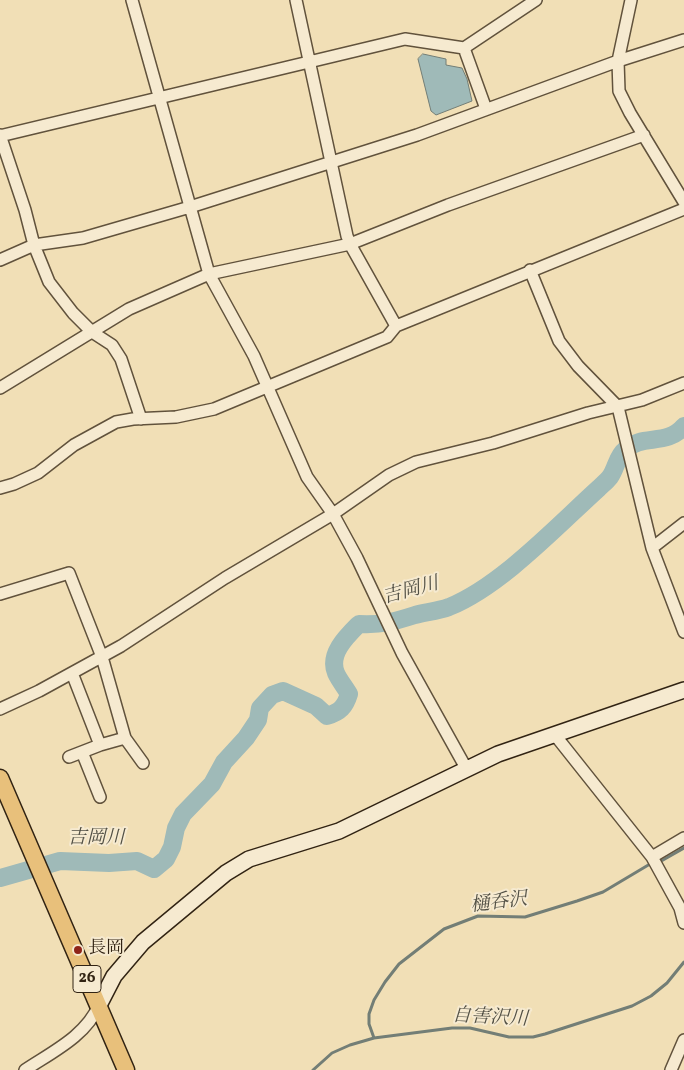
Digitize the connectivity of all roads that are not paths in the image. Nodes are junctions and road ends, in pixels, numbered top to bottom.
1 (132, 0) edge
2 (296, 0) edge
3 (536, 0) edge
4 (631, 0) edge
5 (684, 40) edge
6 (464, 48) junction
7 (618, 61) junction
8 (310, 63) junction
9 (159, 98) junction
10 (486, 109) junction
11 (644, 135) junction
12 (0, 136) edge
13 (331, 162) junction
14 (684, 202) edge
15 (190, 207) junction
16 (684, 209) edge
17 (350, 244) junction
18 (34, 246) junction
19 (0, 260) edge
20 (530, 270) junction
21 (209, 274) junction
22 (396, 326) junction
23 (92, 332) junction
24 (684, 382) edge
25 (267, 386) junction
26 (0, 388) edge
27 (618, 407) junction
28 (141, 419) junction
29 (0, 488) edge
30 (333, 514) junction
31 (684, 523) edge
32 (652, 548) junction
33 (0, 594) edge
34 (684, 632) edge
35 (102, 657) junction
36 (72, 673) junction
37 (684, 690) edge
38 (0, 709) edge
39 (555, 735) junction
40 (124, 738) junction
41 (100, 745) junction
42 (82, 752) junction
43 (69, 757) dead end
44 (143, 763) dead end
45 (466, 768) junction
46 (0, 778) edge
47 (100, 797) dead end
48 (684, 838) edge
49 (652, 857) junction
50 (684, 923) edge
51 (99, 1005) junction
52 (684, 1040) edge
53 (25, 1070) edge
54 (126, 1070) edge
55 (671, 1070) edge

1 - 9 street
2 - 8 street
3 - 6 street
4 - 7 street
5 - 7 street
6 - 8 street
6 - 10 street
7 - 10 street
7 - 11 street
8 - 9 street
8 - 13 street
9 - 12 street
9 - 15 street
10 - 13 street
11 - 14 street
11 - 17 street
12 - 18 street
13 - 15 street
13 - 17 street
15 - 18 street
15 - 21 street
16 - 20 street
17 - 21 street
17 - 22 street
18 - 19 street
18 - 23 street
20 - 22 street
20 - 27 street
21 - 23 street
21 - 25 street
22 - 25 street
23 - 26 street
23 - 28 street
24 - 27 street
25 - 28 street
25 - 30 street
27 - 30 street
27 - 32 street
28 - 29 street
30 - 35 street
30 - 45 street
31 - 32 street
32 - 34 street
33 - 35 street
35 - 36 street
35 - 40 street
36 - 38 street
36 - 41 street
37 - 39 street
39 - 45 street
39 - 49 street
40 - 41 street
40 - 44 street
41 - 42 street
42 - 43 street
42 - 47 street
45 - 51 street
46 - 51 main road, 26
48 - 49 street
49 - 50 street
51 - 53 street
51 - 54 main road, 26
52 - 55 street

